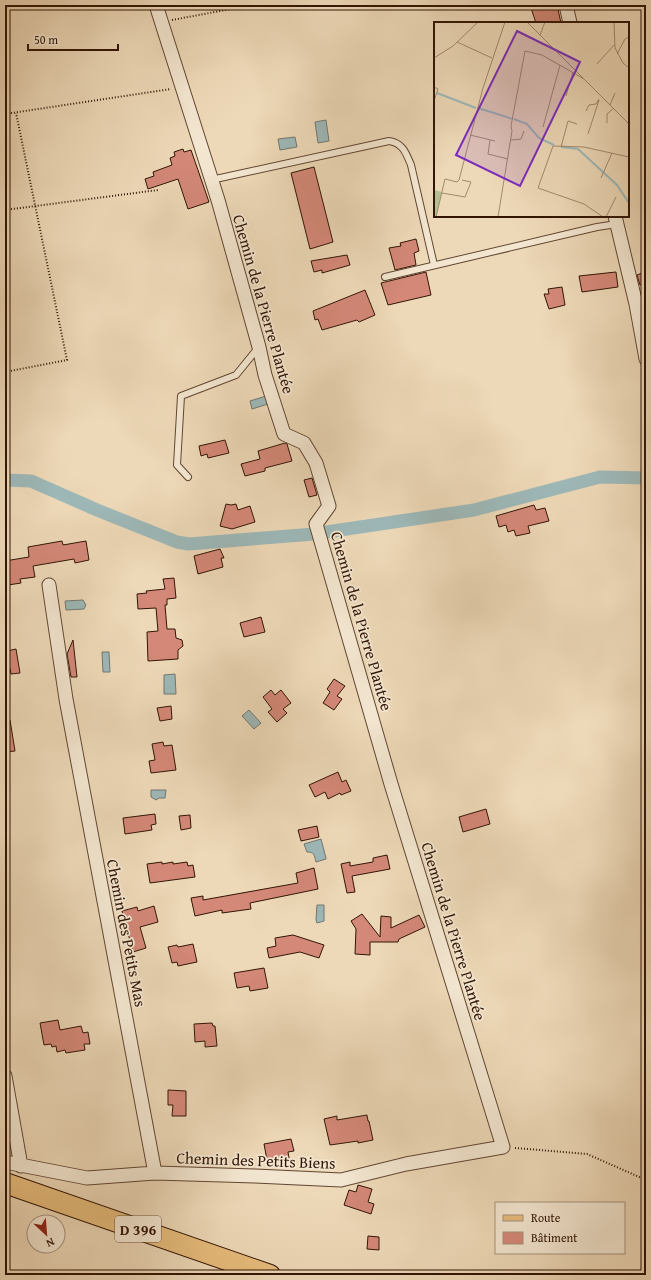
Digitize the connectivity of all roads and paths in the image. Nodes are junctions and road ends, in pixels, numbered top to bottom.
1 (156, 5) edge
2 (252, 5) edge
3 (566, 5) edge
4 (162, 21) junction
5 (570, 22) edge
6 (182, 88) junction
7 (16, 113) junction
8 (5, 114) edge
9 (211, 180) junction
10 (158, 190) dead end
11 (35, 206) junction
12 (5, 210) edge
13 (616, 220) edge
14 (434, 266) junction
15 (385, 277) dead end
16 (259, 347) junction
17 (646, 359) edge
18 (5, 372) edge
19 (188, 477) dead end
20 (49, 585) dead end
21 (5, 1076) edge
22 (503, 1147) junction
23 (5, 1162) edge
24 (21, 1166) junction
25 (155, 1173) junction
26 (646, 1180) edge
27 (5, 1183) edge
28 (270, 1275) edge

1 - 4 street, Chemin de la Pierre Plantée
2 - 4 path
3 - 5 street
4 - 6 street, Chemin de la Pierre Plantée
6 - 7 path
6 - 9 street, Chemin de la Pierre Plantée
7 - 8 path
7 - 11 path
9 - 14 lane
9 - 16 street, Chemin de la Pierre Plantée
10 - 11 path
11 - 12 path
11 - 18 path
13 - 14 lane
13 - 17 street
14 - 15 lane
16 - 19 lane
16 - 22 street, Chemin de la Pierre Plantée
20 - 25 street, Chemin des Petits Mas
21 - 24 street
22 - 25 street, Chemin des Petits Biens
22 - 26 path
23 - 24 street, Chemin des Petits Biens
24 - 25 street, Chemin des Petits Biens
27 - 28 main road, D 396

